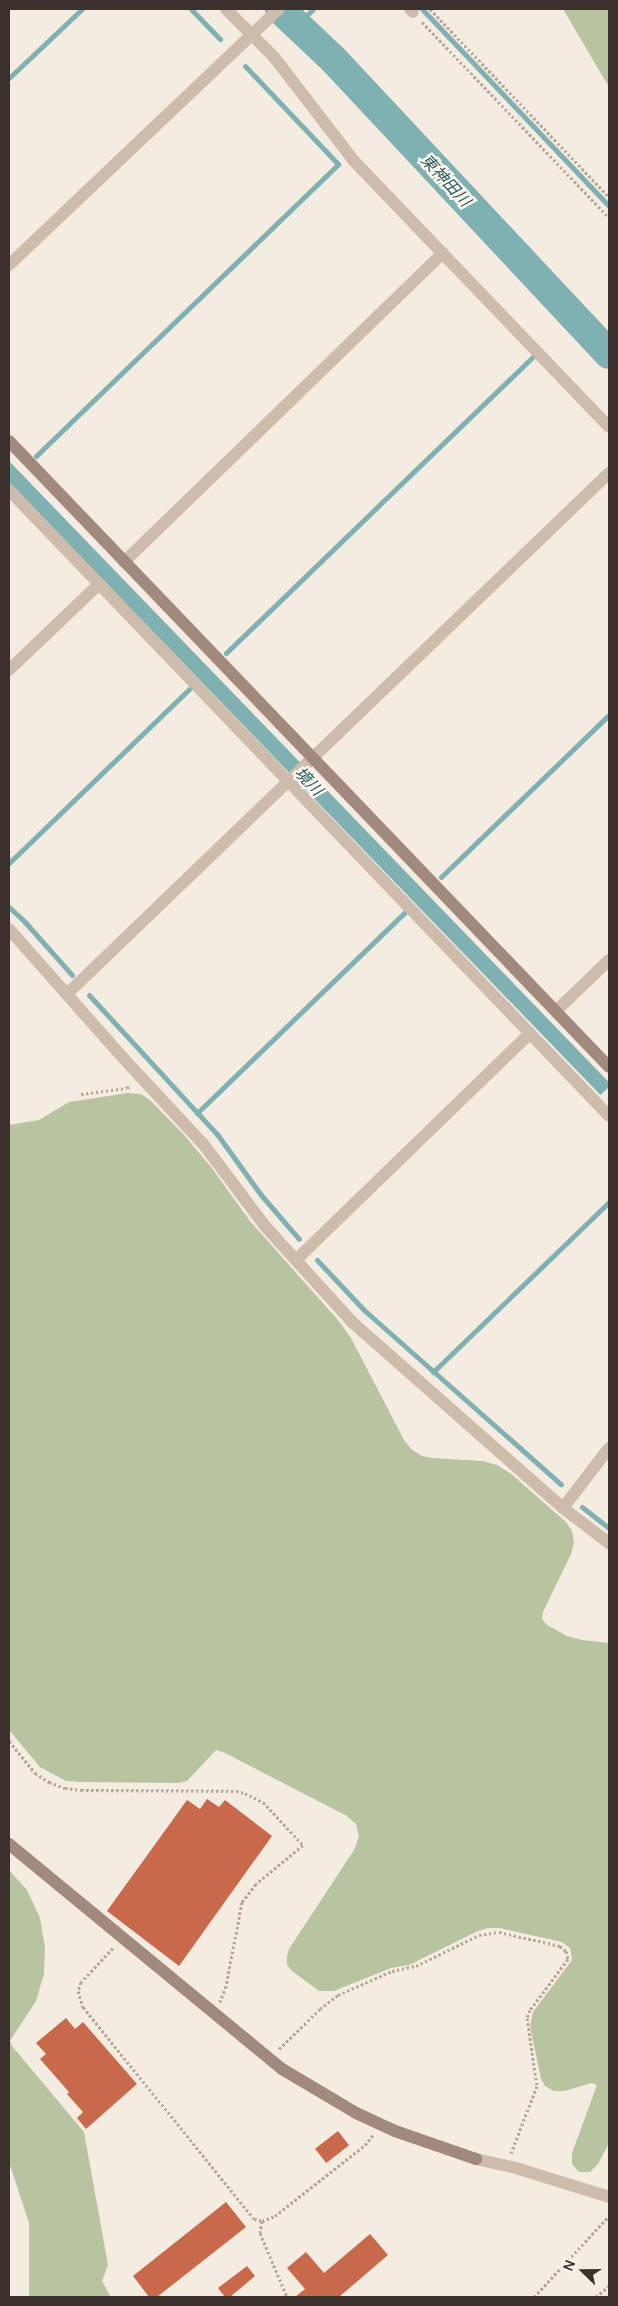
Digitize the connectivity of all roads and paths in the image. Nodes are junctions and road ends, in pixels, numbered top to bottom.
1 (226, 9) edge
2 (278, 9) edge
3 (430, 9) edge
4 (412, 10) edge
5 (255, 31) junction
6 (609, 197) edge
7 (609, 218) edge
8 (443, 254) junction
9 (9, 265) edge
10 (609, 427) edge
11 (9, 441) edge
12 (609, 473) edge
13 (9, 490) edge
14 (124, 562) junction
15 (99, 584) junction
16 (9, 670) edge
17 (310, 762) junction
18 (291, 781) junction
19 (9, 928) edge
20 (609, 960) edge
21 (67, 994) junction
22 (556, 1011) junction
23 (530, 1033) junction
24 (609, 1067) edge
25 (141, 1077) junction
26 (81, 1094) dead end
27 (609, 1116) edge
28 (296, 1260) junction
29 (609, 1448) edge
30 (563, 1508) junction
31 (609, 1544) edge
32 (9, 1741) edge
33 (9, 1844) edge
34 (124, 1938) junction
35 (213, 2012) junction
36 (271, 2060) junction
37 (379, 2124) junction
38 (506, 2166) junction
39 (609, 2197) edge
40 (609, 2216) edge
41 (262, 2222) junction
42 (609, 2286) edge
43 (287, 2297) edge
44 (534, 2297) edge
45 (596, 2297) edge

1 - 5 street
2 - 5 street
3 - 6 path
4 - 7 path
5 - 8 street
5 - 9 street
8 - 10 street
8 - 14 street
11 - 14 street
12 - 17 street
13 - 15 street
14 - 17 street
15 - 16 street
15 - 18 street
17 - 18 street
17 - 22 street
18 - 21 street
18 - 23 street
19 - 21 street
20 - 22 street
21 - 25 street
22 - 24 street
23 - 27 street
23 - 28 street
25 - 26 path
25 - 28 street
28 - 30 street
29 - 30 street
30 - 31 street
32 - 35 path
33 - 34 street
34 - 35 street
34 - 41 path
35 - 36 street
36 - 37 street
36 - 38 path
37 - 38 street
37 - 41 path
38 - 39 street
40 - 44 path
41 - 43 path
42 - 45 path

